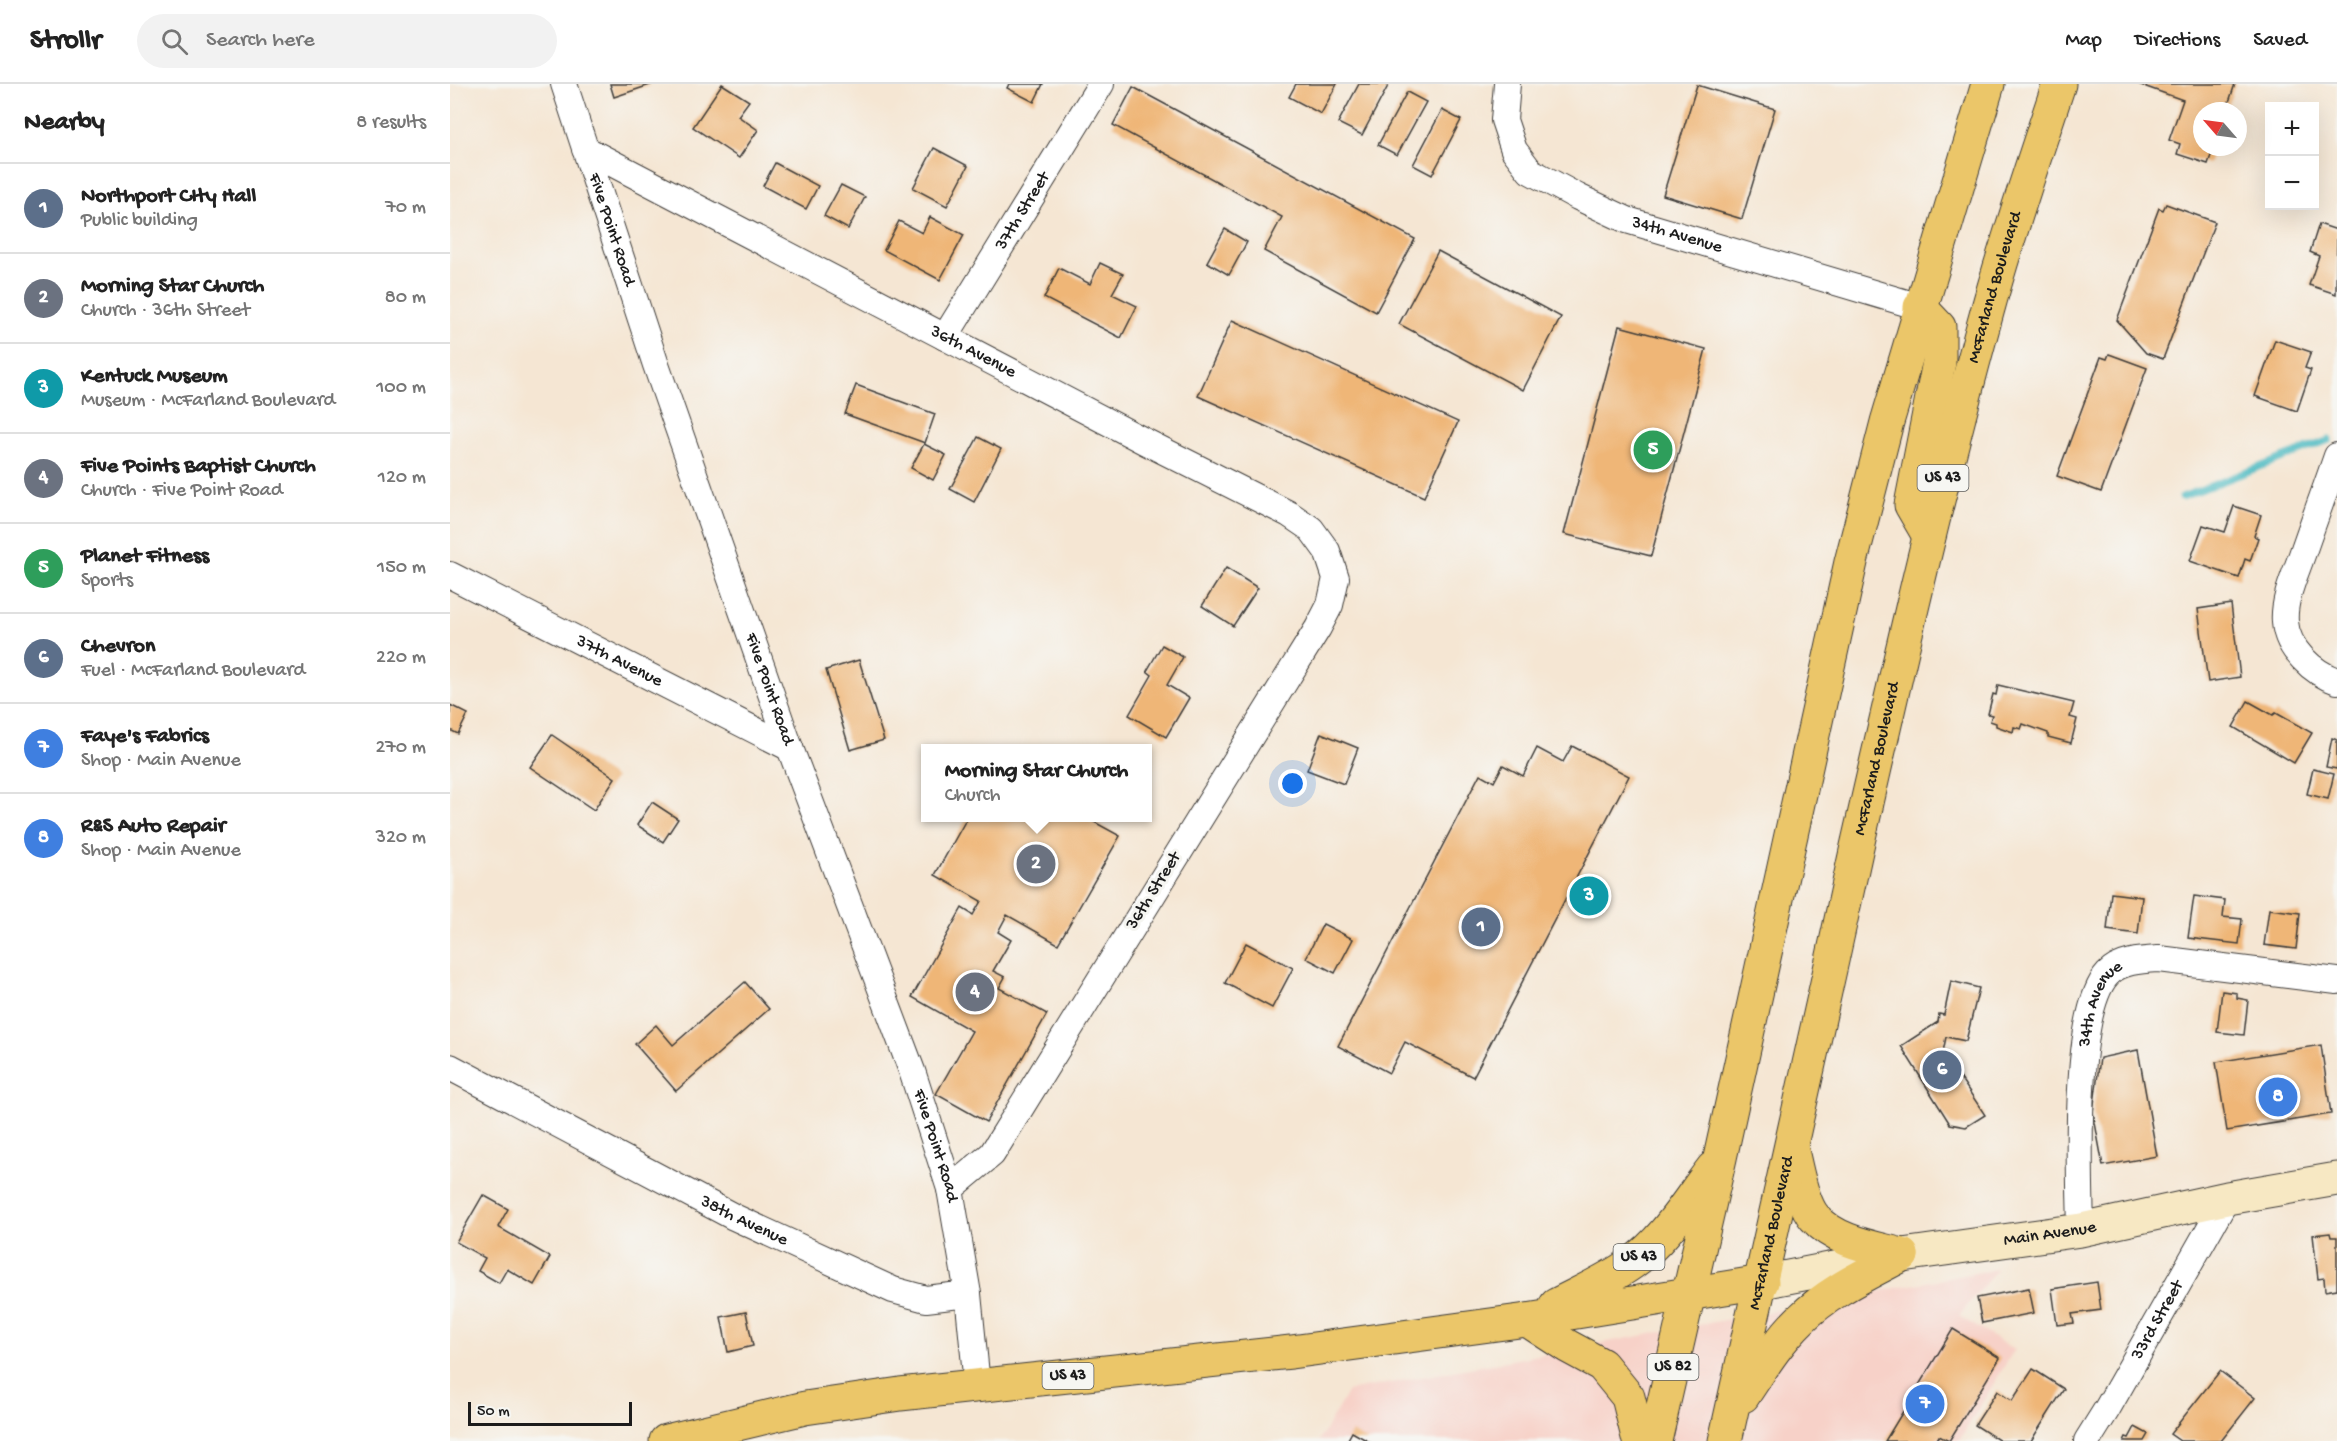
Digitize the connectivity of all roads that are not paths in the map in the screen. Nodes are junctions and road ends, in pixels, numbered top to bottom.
1 (564, 84) edge
2 (1101, 84) edge
3 (1507, 84) edge
4 (1988, 84) edge
5 (2059, 84) edge
6 (585, 149) junction
7 (1920, 307) junction
8 (945, 337) junction
9 (2337, 456) edge
10 (1929, 536) junction
11 (450, 575) edge
12 (1336, 578) joint
13 (2337, 681) edge
14 (790, 748) junction
15 (2337, 981) edge
16 (450, 1067) edge
17 (1790, 1144) junction
18 (1720, 1158) junction
19 (2337, 1179) edge
20 (950, 1188) junction
21 (2227, 1198) junction
22 (2082, 1230) junction
23 (1902, 1255) junction
24 (1762, 1282) junction
25 (1690, 1292) junction
26 (968, 1294) junction
27 (1527, 1320) junction
28 (977, 1386) junction
29 (1728, 1428) edge
30 (666, 1441) edge
31 (1639, 1441) edge
32 (1655, 1441) edge
33 (2087, 1441) edge

1 - 6 street, Five Point Road
2 - 8 street, 37th Street
3 - 7 street, 34th Avenue
4 - 7 highway, US 43
5 - 10 highway, McFarland Boulevard / US 43
6 - 8 street, 36th Avenue
6 - 14 street, Five Point Road
7 - 10 highway
7 - 18 highway, US 43
8 - 12 street, 36th Avenue
9 - 13 street
10 - 17 highway, McFarland Boulevard / US 43
11 - 14 street, 37th Avenue
12 - 20 street, 36th Street
14 - 20 street, Five Point Road
15 - 22 street, 34th Avenue
16 - 26 street, 38th Avenue
17 - 23 highway
17 - 24 highway, McFarland Boulevard / US 43
18 - 25 highway, US 82
18 - 27 highway, US 43
19 - 21 main road, Main Avenue
20 - 26 street, Five Point Road
21 - 22 main road, Main Avenue
21 - 33 street, 33rd Street
22 - 23 main road, Main Avenue
23 - 24 main road, Main Avenue
23 - 29 highway
24 - 25 highway, US 43
24 - 29 highway, McFarland Boulevard
25 - 27 highway, US 43
25 - 32 highway, US 82
26 - 28 street
27 - 28 highway, US 43
27 - 31 highway
28 - 30 highway, US 43

